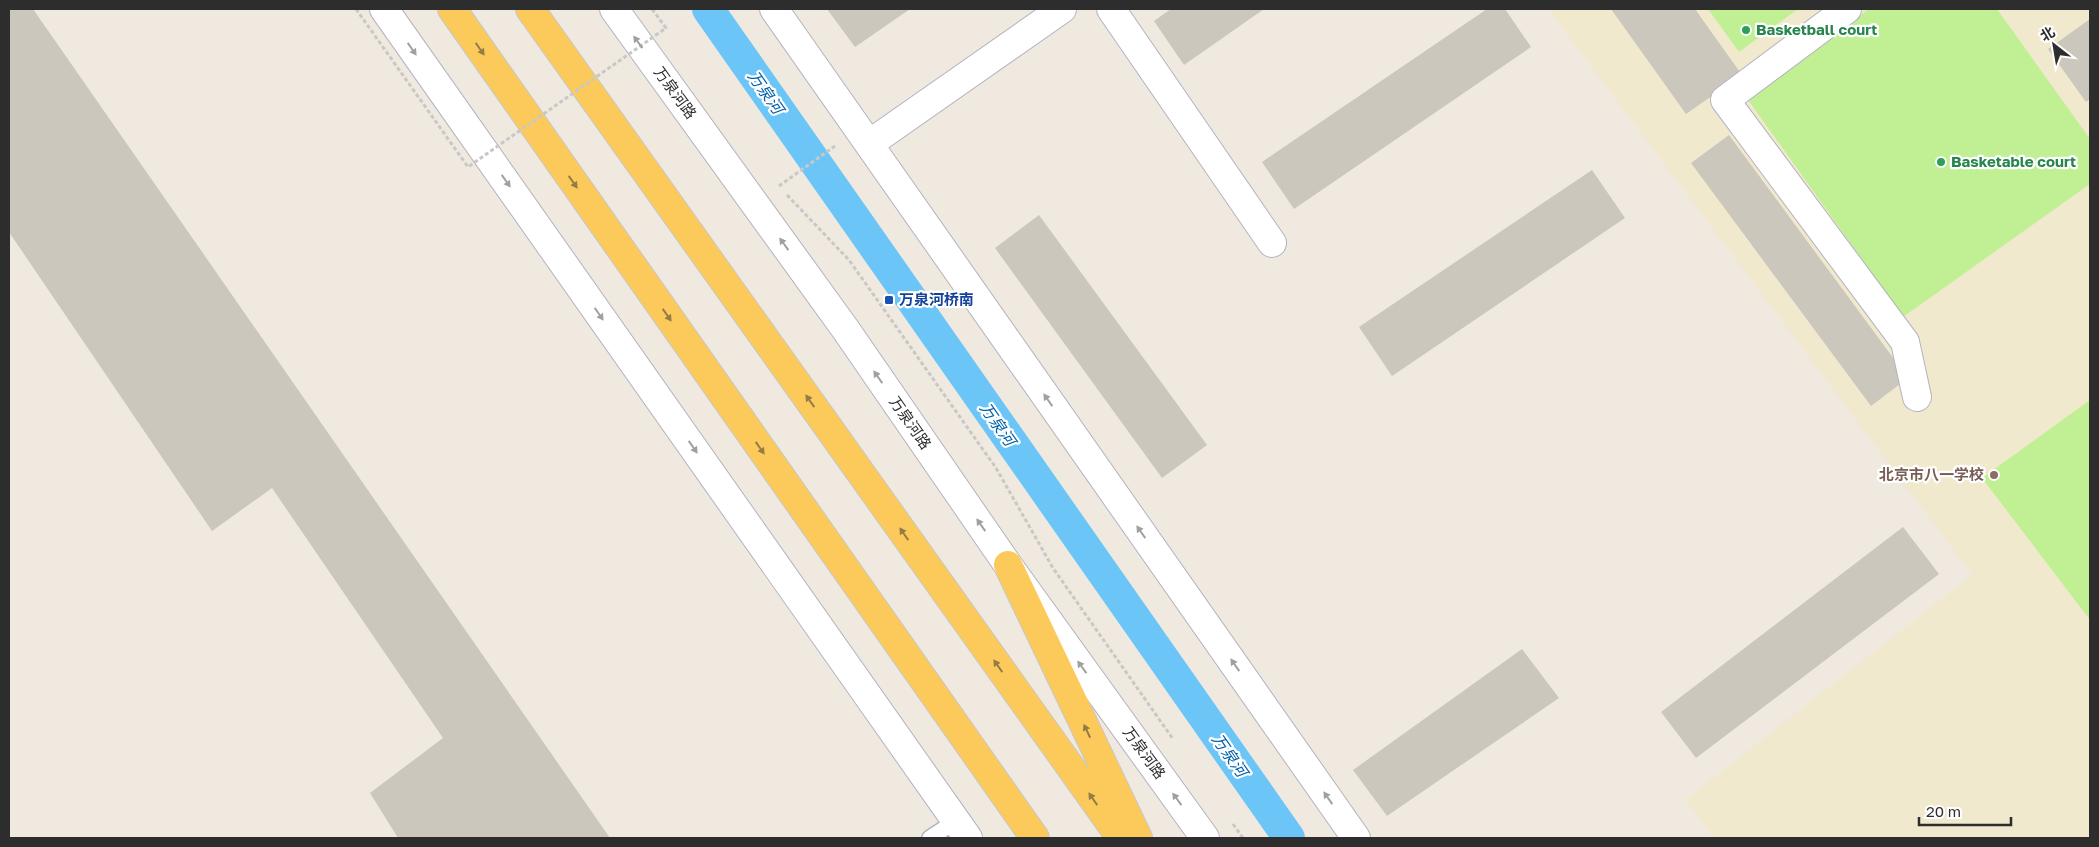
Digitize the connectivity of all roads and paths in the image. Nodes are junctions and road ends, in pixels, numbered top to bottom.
1 (356, 9) edge
2 (384, 9) edge
3 (452, 9) edge
4 (530, 9) edge
5 (614, 9) edge
6 (652, 9) edge
7 (774, 9) edge
8 (1062, 9) edge
9 (1111, 9) edge
10 (1847, 9) edge
11 (864, 136) junction
12 (771, 180) dead end
13 (778, 187) junction
14 (1272, 243) dead end
15 (1918, 397) dead end
16 (1008, 565) junction
17 (1176, 743) dead end
18 (1232, 822) dead end
19 (962, 830) edge
20 (930, 838) edge
21 (1034, 838) edge
22 (1121, 838) edge
23 (1138, 838) edge
24 (1205, 838) edge
25 (1243, 838) edge
26 (1356, 838) edge

1 - 6 path, bridge
2 -> 19 street
3 -> 21 highway
22 -> 4 highway
16 -> 5 street, 万泉河路
7 - 11 street
8 - 11 street
9 - 14 street
10 - 15 street
11 - 13 path
26 -> 11 street
12 - 13 path
13 - 17 path
23 -> 16 highway
24 -> 16 street, 万泉河路
18 - 25 path
19 - 20 lane

